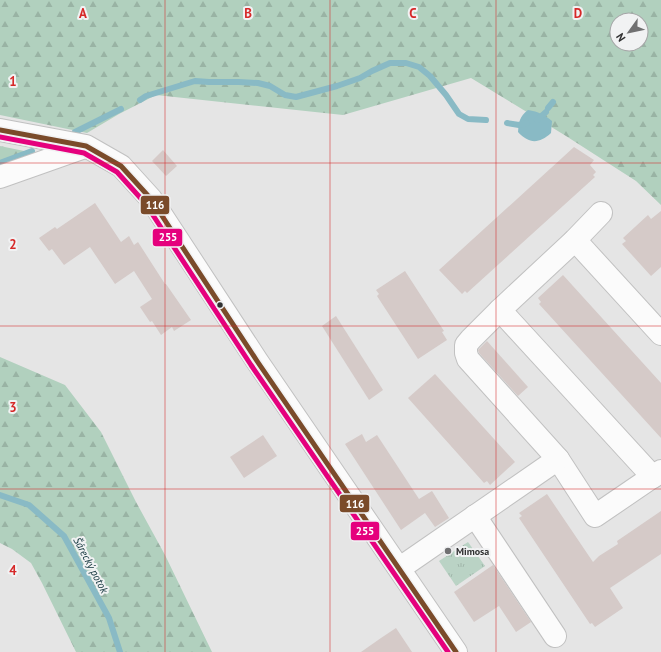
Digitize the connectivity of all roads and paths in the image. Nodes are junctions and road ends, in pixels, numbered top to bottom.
1 (0, 130) edge
2 (86, 146) junction
3 (0, 177) edge
4 (601, 213) dead end
5 (575, 240) junction
6 (500, 310) junction
7 (661, 334) edge
8 (558, 459) junction
9 (657, 474) edge
10 (475, 516) junction
11 (400, 568) junction
12 (555, 636) dead end
13 (456, 652) edge

1 - 2 street
2 - 3 street
2 - 11 street
4 - 5 street
5 - 6 street
5 - 7 street
6 - 8 street
6 - 9 street
8 - 9 street
8 - 10 street
10 - 11 street
10 - 12 street
11 - 13 street

